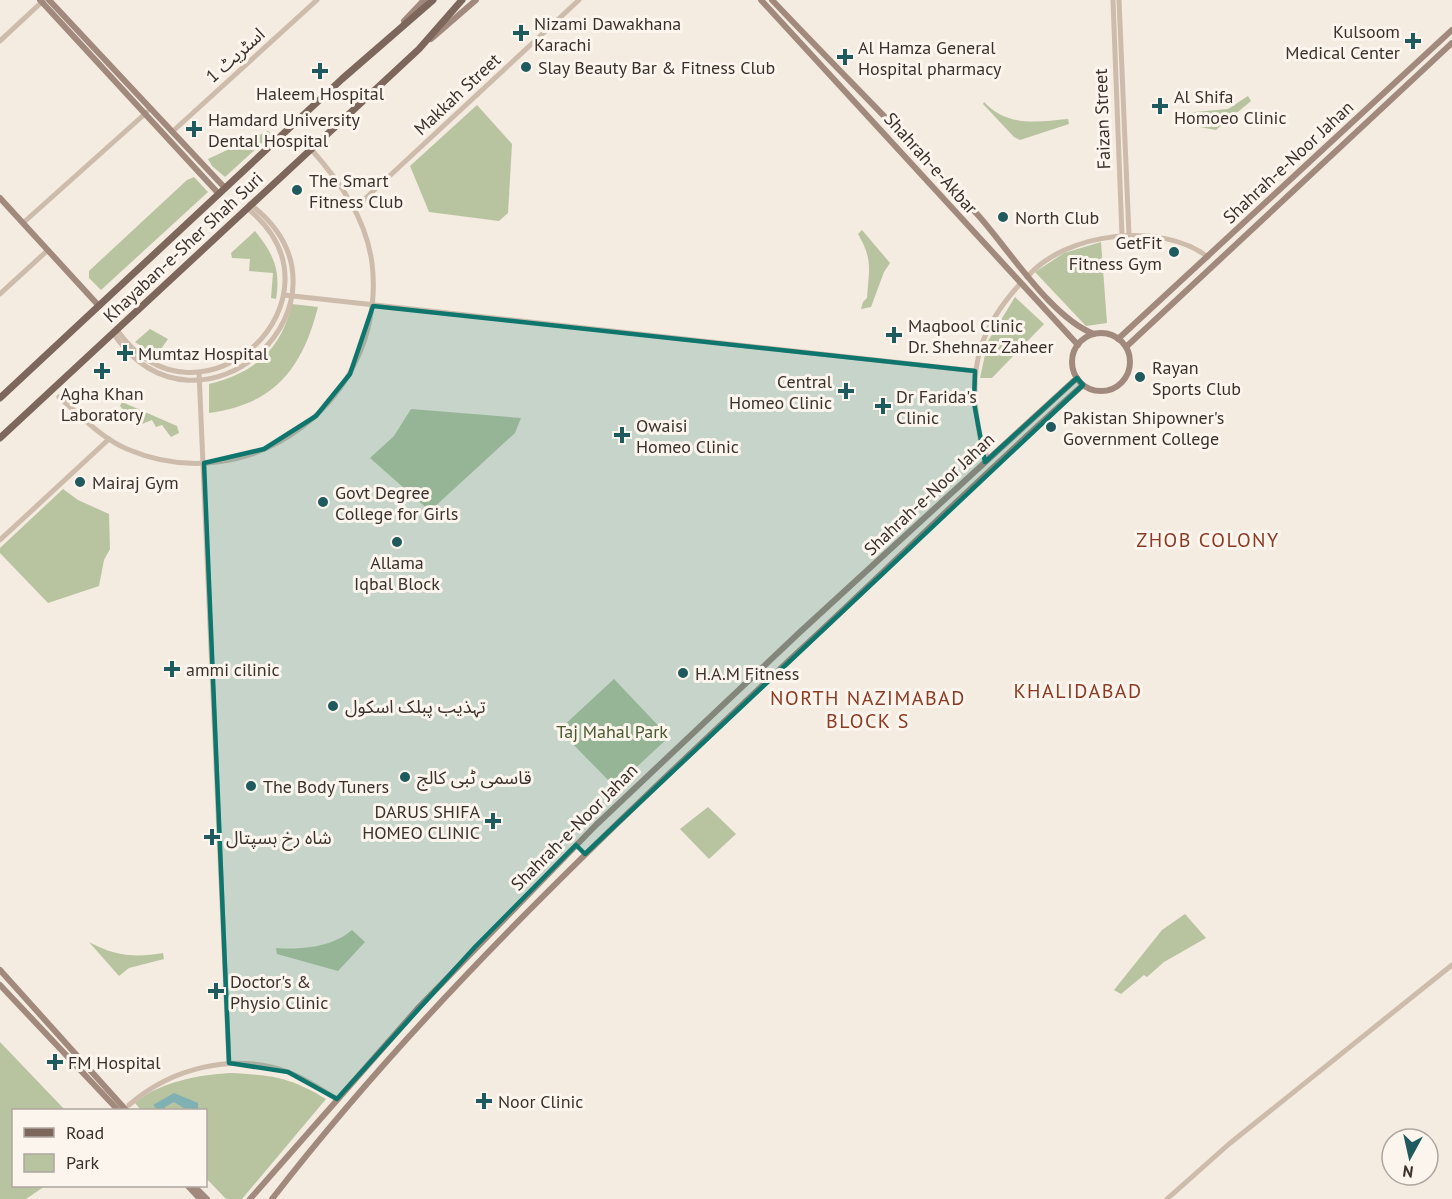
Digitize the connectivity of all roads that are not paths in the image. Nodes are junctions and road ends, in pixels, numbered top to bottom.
1 (50, 0) edge
2 (317, 0) edge
3 (424, 0) edge
4 (433, 0) edge
5 (476, 0) edge
6 (579, 0) edge
7 (761, 0) edge
8 (772, 0) edge
9 (1113, 0) edge
10 (1119, 0) edge
11 (42, 1) edge
12 (461, 1) edge
13 (398, 28) junction
14 (1452, 30) edge
15 (0, 41) edge
16 (1452, 43) edge
17 (419, 49) junction
18 (151, 109) junction
19 (145, 114) junction
20 (172, 132) junction
21 (311, 149) junction
22 (1295, 176) junction
23 (1302, 183) junction
24 (225, 188) junction
25 (219, 194) junction
26 (0, 198) edge
27 (248, 206) junction
28 (355, 208) junction
29 (23, 223) junction
30 (1122, 236) junction
31 (1129, 236) junction
32 (48, 250) junction
33 (1208, 257) junction
34 (1027, 277) junction
35 (1021, 283) junction
36 (0, 294) edge
37 (284, 295) junction
38 (291, 297) junction
39 (99, 306) junction
40 (373, 306) junction
41 (115, 332) junction
42 (1094, 334) junction
43 (1118, 339) junction
44 (1078, 345) junction
45 (1126, 346) junction
46 (975, 371) junction
47 (199, 372) junction
48 (1077, 378) junction
49 (200, 380) junction
50 (1083, 385) junction
51 (59, 397) dead end
52 (0, 398) edge
53 (0, 438) edge
54 (109, 439) junction
55 (989, 459) junction
56 (204, 463) junction
57 (0, 540) edge
58 (724, 704) junction
59 (733, 714) junction
60 (576, 845) junction
61 (585, 854) junction
62 (475, 947) junction
63 (484, 956) junction
64 (1452, 965) edge
65 (0, 970) edge
66 (0, 985) edge
67 (419, 1007) junction
68 (428, 1014) junction
69 (49, 1029) junction
70 (229, 1063) junction
71 (337, 1099) junction
72 (128, 1108) edge
73 (117, 1109) edge
74 (292, 1154) junction
75 (301, 1161) junction
76 (190, 1187) edge
77 (196, 1187) edge
78 (200, 1199) edge
79 (207, 1199) edge
80 (250, 1199) edge
81 (272, 1199) edge
82 (1167, 1199) edge

1 - 18 main road
2 - 20 street, اسٹریٹ 1
3 - 13 main road
4 - 13 main road, Khayaban-e-Sher Shah Suri
5 - 17 main road
6 - 28 street, Makkah Street
7 - 35 main road, Shahrah-e-Akbar
8 - 34 main road, Shahrah-e-Akbar
9 - 30 street, Faizan Street
10 - 31 street, Faizan Street
11 - 15 street
11 - 19 main road
12 - 17 main road, Khayaban-e-Sher Shah Suri
13 - 24 main road, Khayaban-e-Sher Shah Suri
14 - 22 main road, Shahrah-e-Noor Jahan
16 - 23 main road, Shahrah-e-Noor Jahan
17 - 21 main road, Khayaban-e-Sher Shah Suri
18 - 19 street
18 - 20 main road
19 - 25 main road
19 - 29 street
20 - 24 main road
21 - 27 main road, Khayaban-e-Sher Shah Suri
21 - 28 street
22 - 23 main road
22 - 33 main road, Shahrah-e-Noor Jahan
23 - 45 main road, Shahrah-e-Noor Jahan
24 - 25 main road, Khayaban-e-Sher Shah Suri
25 - 39 main road, Khayaban-e-Sher Shah Suri
26 - 29 main road
27 - 37 street
27 - 38 street
27 - 41 main road, Khayaban-e-Sher Shah Suri
28 - 40 street
29 - 32 main road
30 - 31 street
30 - 34 street
31 - 33 street
32 - 36 street
32 - 39 main road
33 - 43 main road, Shahrah-e-Noor Jahan
34 - 42 main road, Shahrah-e-Akbar
35 - 44 main road, Shahrah-e-Akbar
35 - 46 street
37 - 38 street
37 - 47 street
38 - 40 street
38 - 49 street
39 - 52 main road, Khayaban-e-Sher Shah Suri
40 - 46 street
40 - 56 street
41 - 47 street
41 - 49 street
41 - 53 main road, Khayaban-e-Sher Shah Suri
42 - 43 main road
42 - 44 main road
43 - 45 main road
44 - 48 main road
45 - 50 main road
46 - 55 street
47 - 49 street
48 - 50 main road
48 - 55 main road, Shahrah-e-Noor Jahan
49 - 56 street
50 - 59 main road, Shahrah-e-Noor Jahan
51 - 54 street
54 - 56 street
54 - 57 street
55 - 58 main road, Shahrah-e-Noor Jahan
56 - 70 street
58 - 59 main road
58 - 60 main road, Shahrah-e-Noor Jahan
59 - 61 main road, Shahrah-e-Noor Jahan
60 - 61 main road
60 - 62 main road, Shahrah-e-Noor Jahan
61 - 63 main road, Shahrah-e-Noor Jahan
62 - 63 main road
62 - 67 main road, Shahrah-e-Noor Jahan
63 - 68 main road, Shahrah-e-Noor Jahan
64 - 82 street
65 - 69 main road
66 - 69 main road
67 - 68 main road
67 - 71 main road, Shahrah-e-Noor Jahan
68 - 75 main road, Shahrah-e-Noor Jahan
69 - 72 main road
69 - 73 main road
70 - 71 street
70 - 72 street
71 - 74 main road, Shahrah-e-Noor Jahan
74 - 75 main road
74 - 80 main road, Shahrah-e-Noor Jahan
75 - 81 main road, Shahrah-e-Noor Jahan
76 - 78 main road
77 - 79 main road

